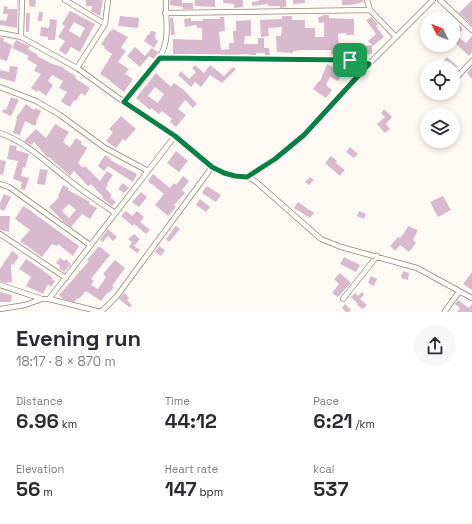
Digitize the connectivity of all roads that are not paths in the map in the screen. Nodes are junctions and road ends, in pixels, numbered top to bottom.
1 (22, 0) edge
2 (66, 0) edge
3 (108, 0) edge
4 (166, 0) edge
5 (367, 0) edge
6 (433, 0) edge
7 (440, 0) edge
8 (370, 10) junction
9 (165, 13) junction
10 (105, 24) junction
11 (472, 30) edge
12 (0, 33) edge
13 (21, 37) junction
14 (396, 37) junction
15 (160, 58) junction
16 (472, 62) edge
17 (369, 64) junction
18 (77, 68) junction
19 (460, 74) edge
20 (0, 87) edge
21 (124, 102) junction
22 (0, 132) edge
23 (175, 136) junction
24 (212, 167) junction
25 (148, 171) junction
26 (247, 177) junction
27 (0, 184) edge
28 (115, 213) junction
29 (0, 234) edge
30 (90, 245) junction
31 (377, 256) junction
32 (66, 278) junction
33 (0, 285) edge
34 (459, 292) junction
35 (472, 298) edge
36 (42, 299) junction
37 (49, 299) junction
38 (343, 299) dead end
39 (0, 309) edge
40 (445, 311) dead end
41 (101, 312) edge

1 - 13 street
2 - 10 street
3 - 10 street
4 - 9 street
5 - 8 street
6 - 14 street
7 - 11 street
8 - 9 street
8 - 14 street
9 - 15 street
10 - 18 street
12 - 13 street
13 - 18 street
14 - 17 street
15 - 17 street
15 - 21 street
16 - 19 street
17 - 26 street
18 - 21 street
20 - 25 street
21 - 23 street
22 - 28 street
23 - 24 street
23 - 25 street
24 - 26 street
24 - 41 street
25 - 28 street
26 - 31 street
27 - 30 street
28 - 30 street
29 - 32 street
30 - 32 street
31 - 34 street
31 - 38 street
32 - 37 street
33 - 36 street
34 - 35 street
34 - 40 street
36 - 37 street
36 - 39 street
37 - 41 street

